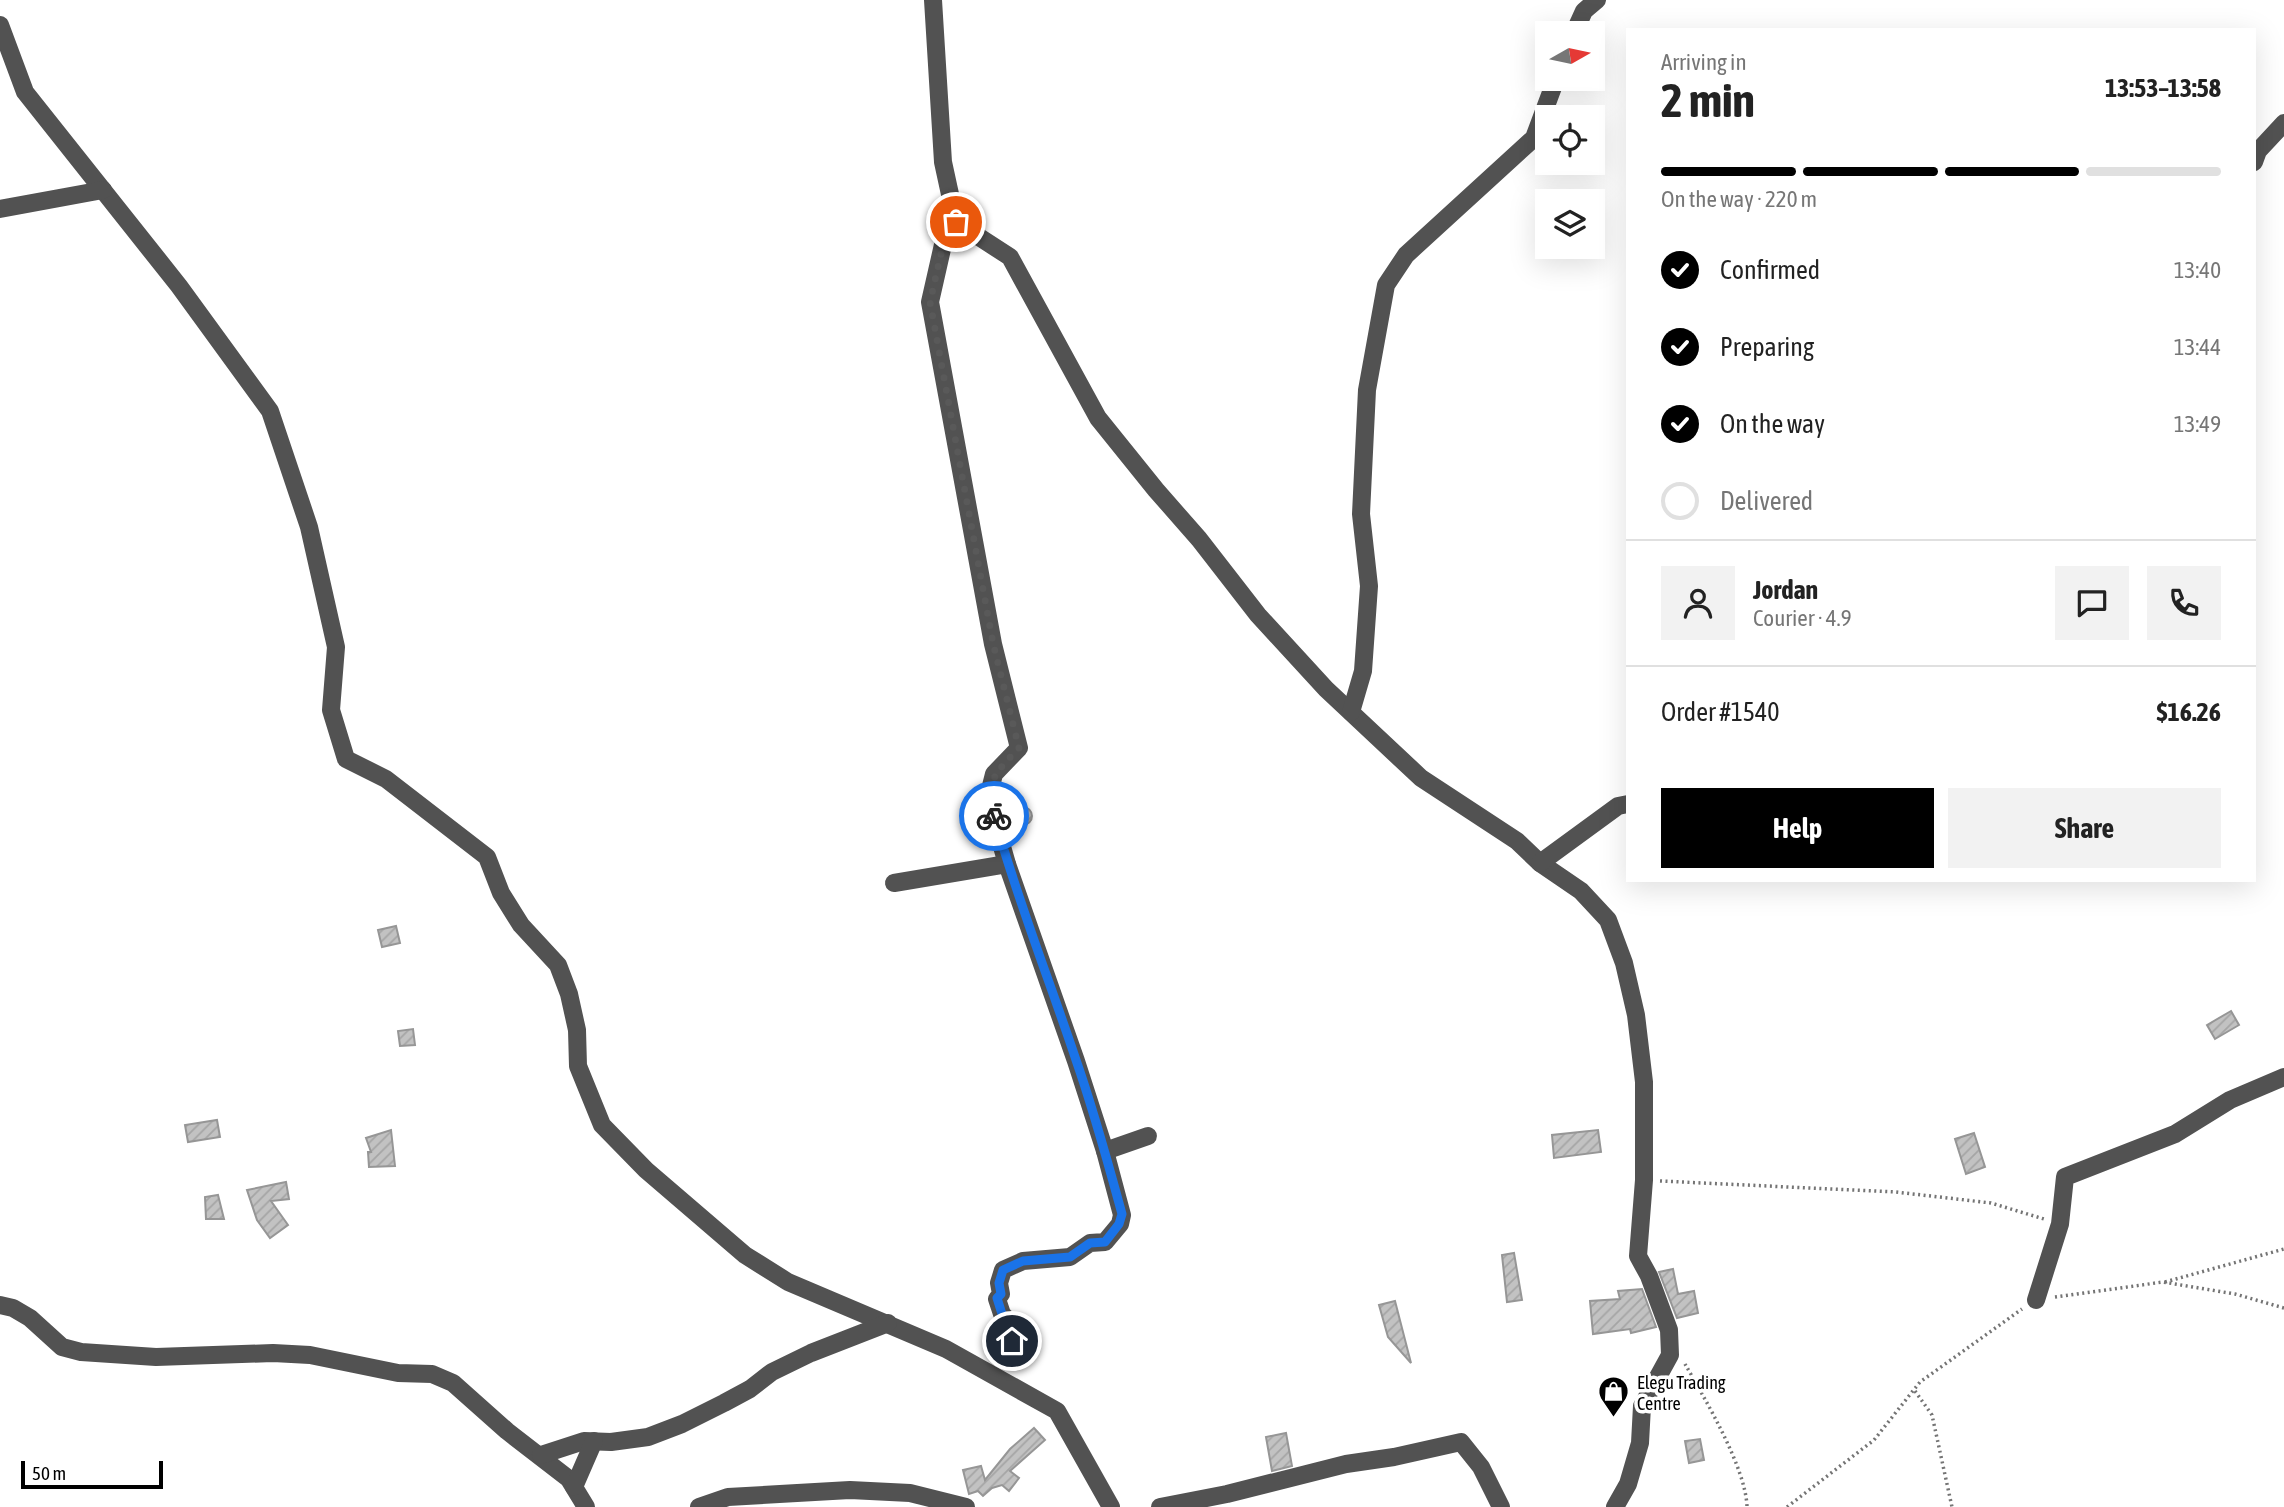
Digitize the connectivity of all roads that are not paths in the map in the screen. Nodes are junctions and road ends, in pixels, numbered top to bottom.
1 (933, 0) edge
2 (1597, 0) edge
3 (1579, 21) edge
4 (0, 25) edge
5 (1552, 91) edge
6 (2284, 123) edge
7 (2256, 156) edge
8 (103, 190) junction
9 (0, 209) edge
10 (956, 222) junction
11 (1351, 712) junction
12 (1626, 804) edge
13 (1540, 863) junction
14 (1007, 864) junction
15 (894, 883) dead end
16 (2284, 1077) edge
17 (1148, 1136) dead end
18 (1105, 1152) junction
19 (2036, 1300) road end
20 (0, 1305) edge
21 (888, 1324) junction
22 (1012, 1341) dead end
23 (594, 1441) junction
24 (541, 1455) junction
25 (574, 1487) junction
26 (586, 1507) edge
27 (699, 1507) edge
28 (966, 1507) edge
29 (1111, 1507) edge
30 (1160, 1507) edge
31 (1501, 1507) edge
32 (1615, 1507) edge

1 - 10 street
2 - 3 street
4 - 8 street
5 - 11 street
6 - 7 street
8 - 9 street
8 - 21 street
10 - 11 street
10 - 14 street
11 - 13 street
12 - 13 street
13 - 32 street
14 - 15 street
14 - 18 street
16 - 19 street
17 - 18 street
18 - 22 street
20 - 24 street
21 - 23 street
21 - 29 street
23 - 24 street
23 - 25 street
24 - 25 street
25 - 26 street
27 - 28 street
30 - 31 street

